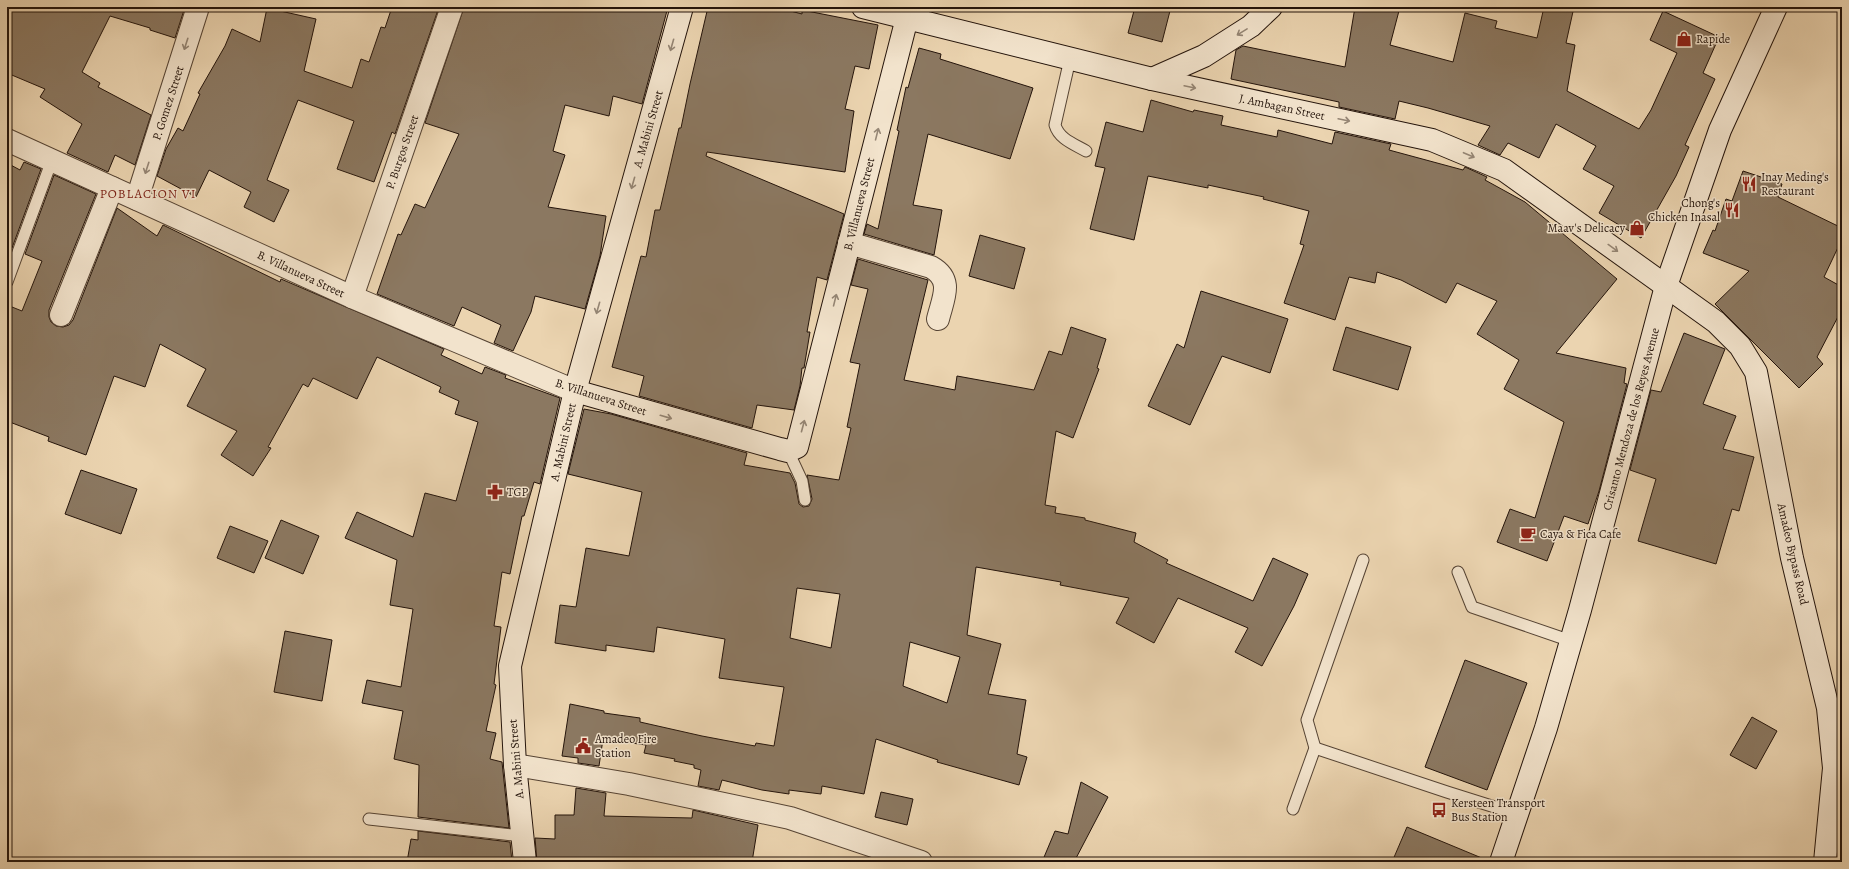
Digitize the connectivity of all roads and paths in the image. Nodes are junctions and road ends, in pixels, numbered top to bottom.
1 (198, 7) edge
2 (452, 7) edge
3 (682, 7) edge
4 (863, 7) edge
5 (1271, 7) edge
6 (1776, 7) edge
7 (908, 12) edge
8 (1070, 59) junction
9 (1152, 79) junction
10 (7, 140) edge
11 (1086, 151) dead end
12 (52, 160) junction
13 (112, 188) junction
14 (137, 199) junction
15 (849, 243) junction
16 (7, 282) edge
17 (1666, 286) junction
18 (352, 297) junction
19 (61, 315) dead end
20 (938, 319) dead end
21 (575, 391) junction
22 (788, 451) junction
23 (805, 500) dead end
24 (1363, 560) dead end
25 (1458, 572) dead end
26 (1571, 641) junction
27 (1315, 748) junction
28 (515, 765) junction
29 (1293, 809) dead end
30 (1517, 814) junction
31 (369, 819) dead end
32 (522, 836) junction
33 (525, 862) edge
34 (921, 862) edge
35 (1501, 862) edge
36 (1825, 862) edge

1 -> 14 street, P. Gomez Street
2 - 18 street, P. Burgos Street
3 -> 21 street, A. Mabini Street
4 - 7 street, J. Ambagan Street
5 -> 9 street
6 - 17 street, Crisanto Mendoza de los Reyes Avenue
7 - 8 street, J. Ambagan Street
15 -> 7 street, B. Villanueva Street
8 - 9 street, J. Ambagan Street
8 - 11 lane
9 -> 17 street, J. Ambagan Street
10 - 12 street, B. Villanueva Street
12 - 13 street, B. Villanueva Street
12 - 16 lane
13 - 14 street, B. Villanueva Street
13 - 19 street
14 - 18 street, B. Villanueva Street
15 - 20 street
22 -> 15 street, B. Villanueva Street
17 - 26 street, Crisanto Mendoza de los Reyes Avenue
17 - 36 street, Amadeo Bypass Road
18 - 21 street, B. Villanueva Street
21 -> 22 street, B. Villanueva Street
21 - 28 street, A. Mabini Street
22 - 23 lane
24 - 27 lane
25 - 26 lane
26 - 30 street, Crisanto Mendoza de los Reyes Avenue
27 - 29 lane
27 - 30 lane
28 - 32 street, A. Mabini Street
28 - 34 street
30 - 35 street, Crisanto Mendoza de los Reyes Avenue
31 - 32 lane
32 - 33 street, A. Mabini Street

